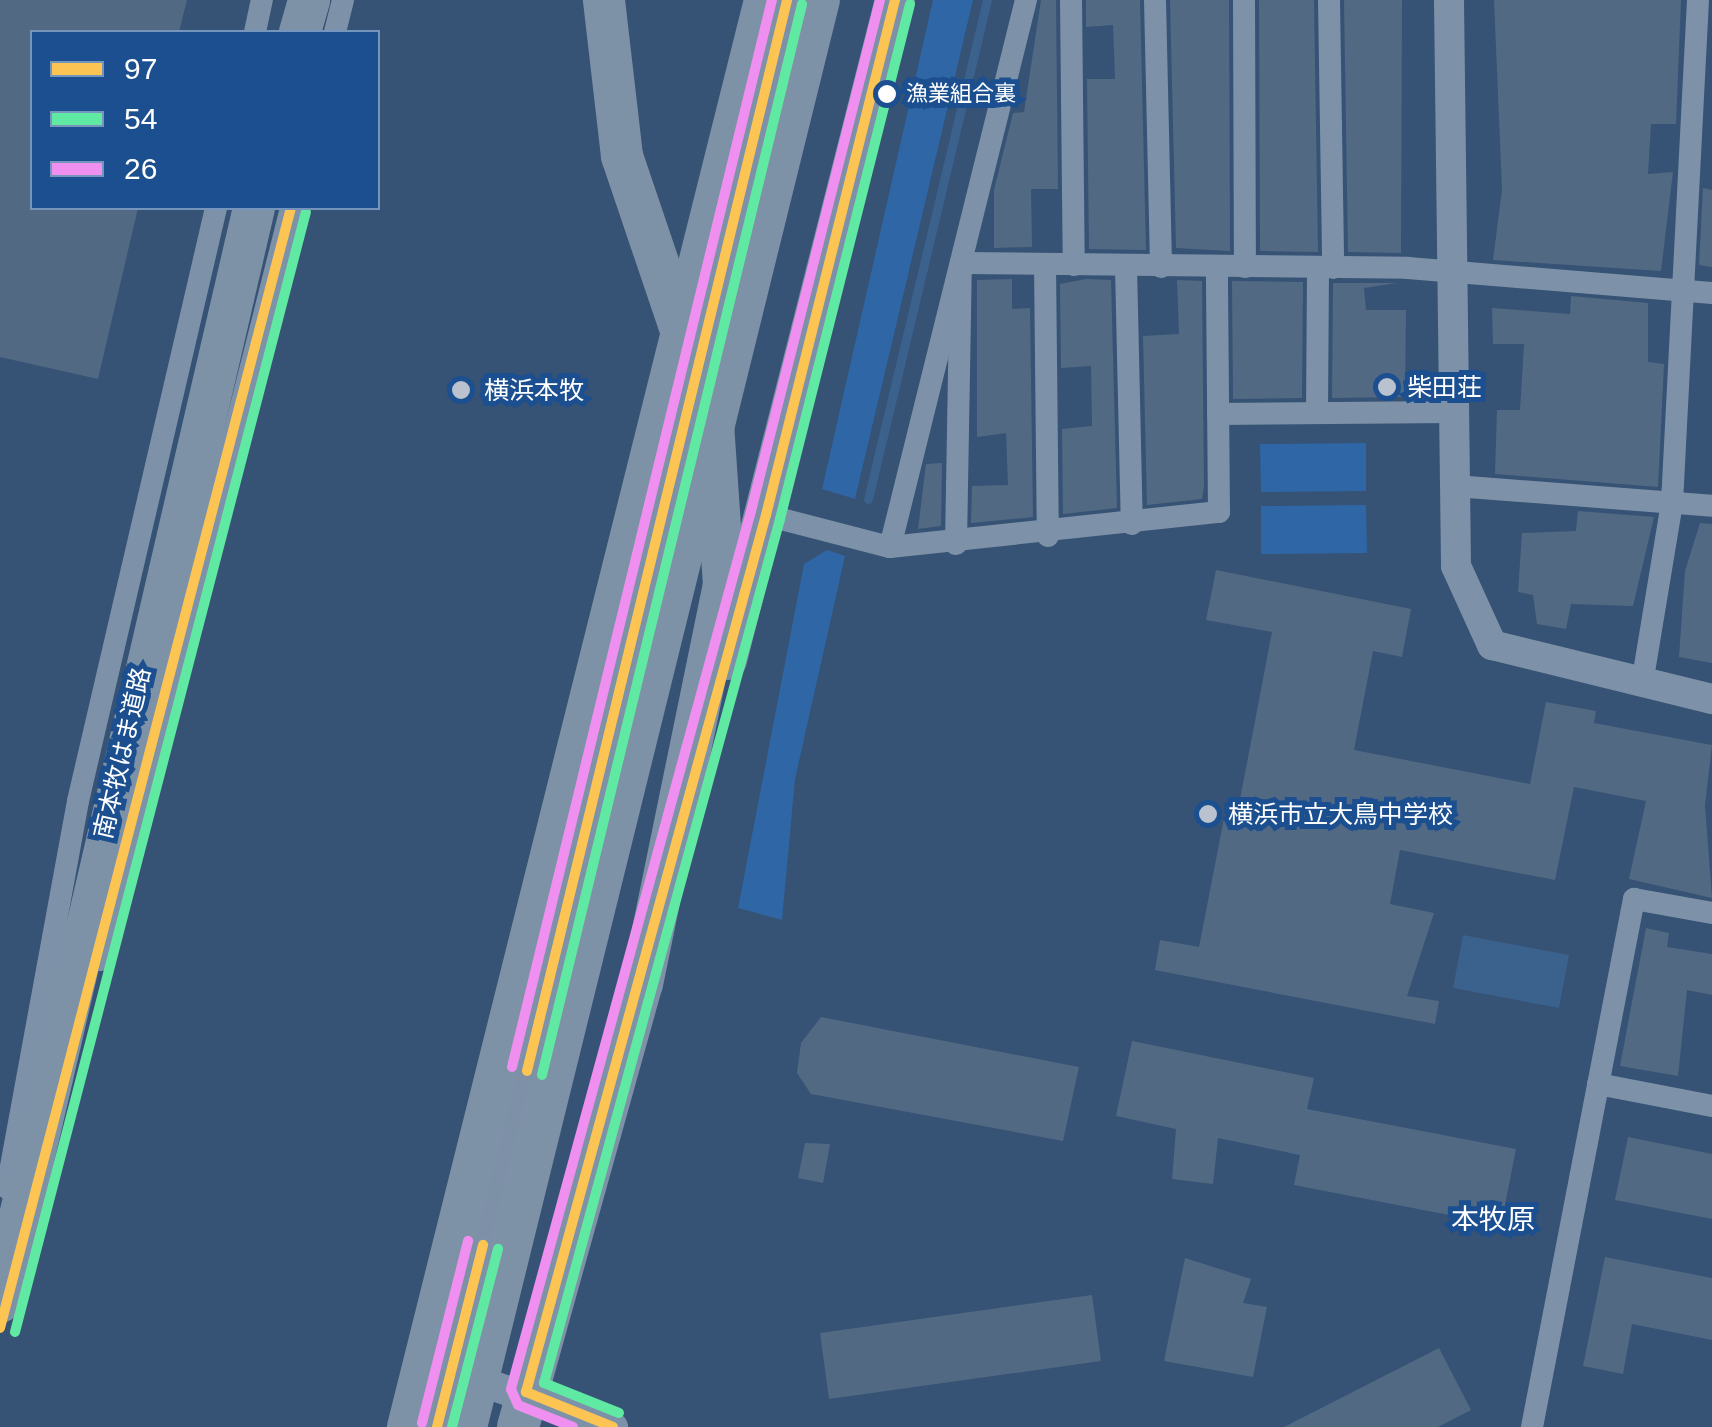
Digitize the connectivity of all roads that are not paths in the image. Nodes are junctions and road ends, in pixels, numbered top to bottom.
1 (262, 0) edge
2 (297, 0) edge
3 (308, 0) edge
4 (343, 0) edge
5 (604, 0) edge
6 (765, 0) edge
7 (787, 0) edge
8 (819, 0) edge
9 (895, 0) edge
10 (1026, 0) edge
11 (1071, 0) edge
12 (1155, 0) edge
13 (1244, 0) edge
14 (1329, 0) edge
15 (1449, 0) edge
16 (1698, 0) edge
17 (254, 30) edge
18 (291, 30) edge
19 (300, 30) edge
20 (336, 30) edge
21 (216, 210) edge
22 (254, 210) edge
23 (291, 210) edge
24 (962, 264) junction
25 (1045, 264) junction
26 (1074, 265) junction
27 (1126, 267) junction
28 (1161, 267) junction
29 (1217, 268) junction
30 (1245, 268) junction
31 (1325, 268) junction
32 (1452, 276) junction
33 (1681, 290) junction
34 (1712, 293) edge
35 (1454, 412) junction
36 (1317, 413) junction
37 (1218, 414) junction
38 (1455, 486) junction
39 (1672, 502) junction
40 (1712, 506) edge
41 (766, 516) junction
42 (1132, 524) junction
43 (1048, 536) junction
44 (956, 544) junction
45 (890, 548) junction
46 (1642, 684) junction
47 (1712, 699) edge
48 (1712, 913) edge
49 (1598, 1084) junction
50 (1712, 1106) edge
51 (0, 1241) edge
52 (0, 1302) edge
53 (0, 1328) edge
54 (452, 1372) junction
55 (521, 1415) edge
56 (408, 1427) edge
57 (437, 1427) edge
58 (466, 1427) edge
59 (613, 1427) edge
60 (1532, 1427) edge

1 - 17 street
2 - 18 highway
3 - 19 highway
4 - 20 street
5 - 55 highway, bridge
6 - 56 highway, bridge
7 - 54 highway
8 - 58 highway, bridge
9 - 41 highway
10 - 24 street
11 - 26 street
12 - 28 street
13 - 30 street
14 - 31 street
15 - 32 street
16 - 33 street
21 - 51 street
22 - 52 highway, 南本牧はま道路
23 - 53 street
24 - 25 street
24 - 44 street
24 - 45 street
25 - 26 street
25 - 43 street
26 - 27 street
27 - 28 street
27 - 42 street
28 - 29 street
29 - 30 street
29 - 37 street
30 - 31 street
31 - 32 street
31 - 36 street
32 - 33 street
32 - 35 street
33 - 34 street
33 - 39 street
35 - 36 street
35 - 38 street
36 - 37 street
37 - 42 street
38 - 39 street
38 - 46 street
39 - 40 street
39 - 46 street
41 - 45 street
41 - 55 highway
42 - 43 street
43 - 44 street
44 - 45 street
46 - 47 street
48 - 49 street
49 - 50 street
49 - 60 street
54 - 55 street
54 - 57 highway
55 - 59 street

